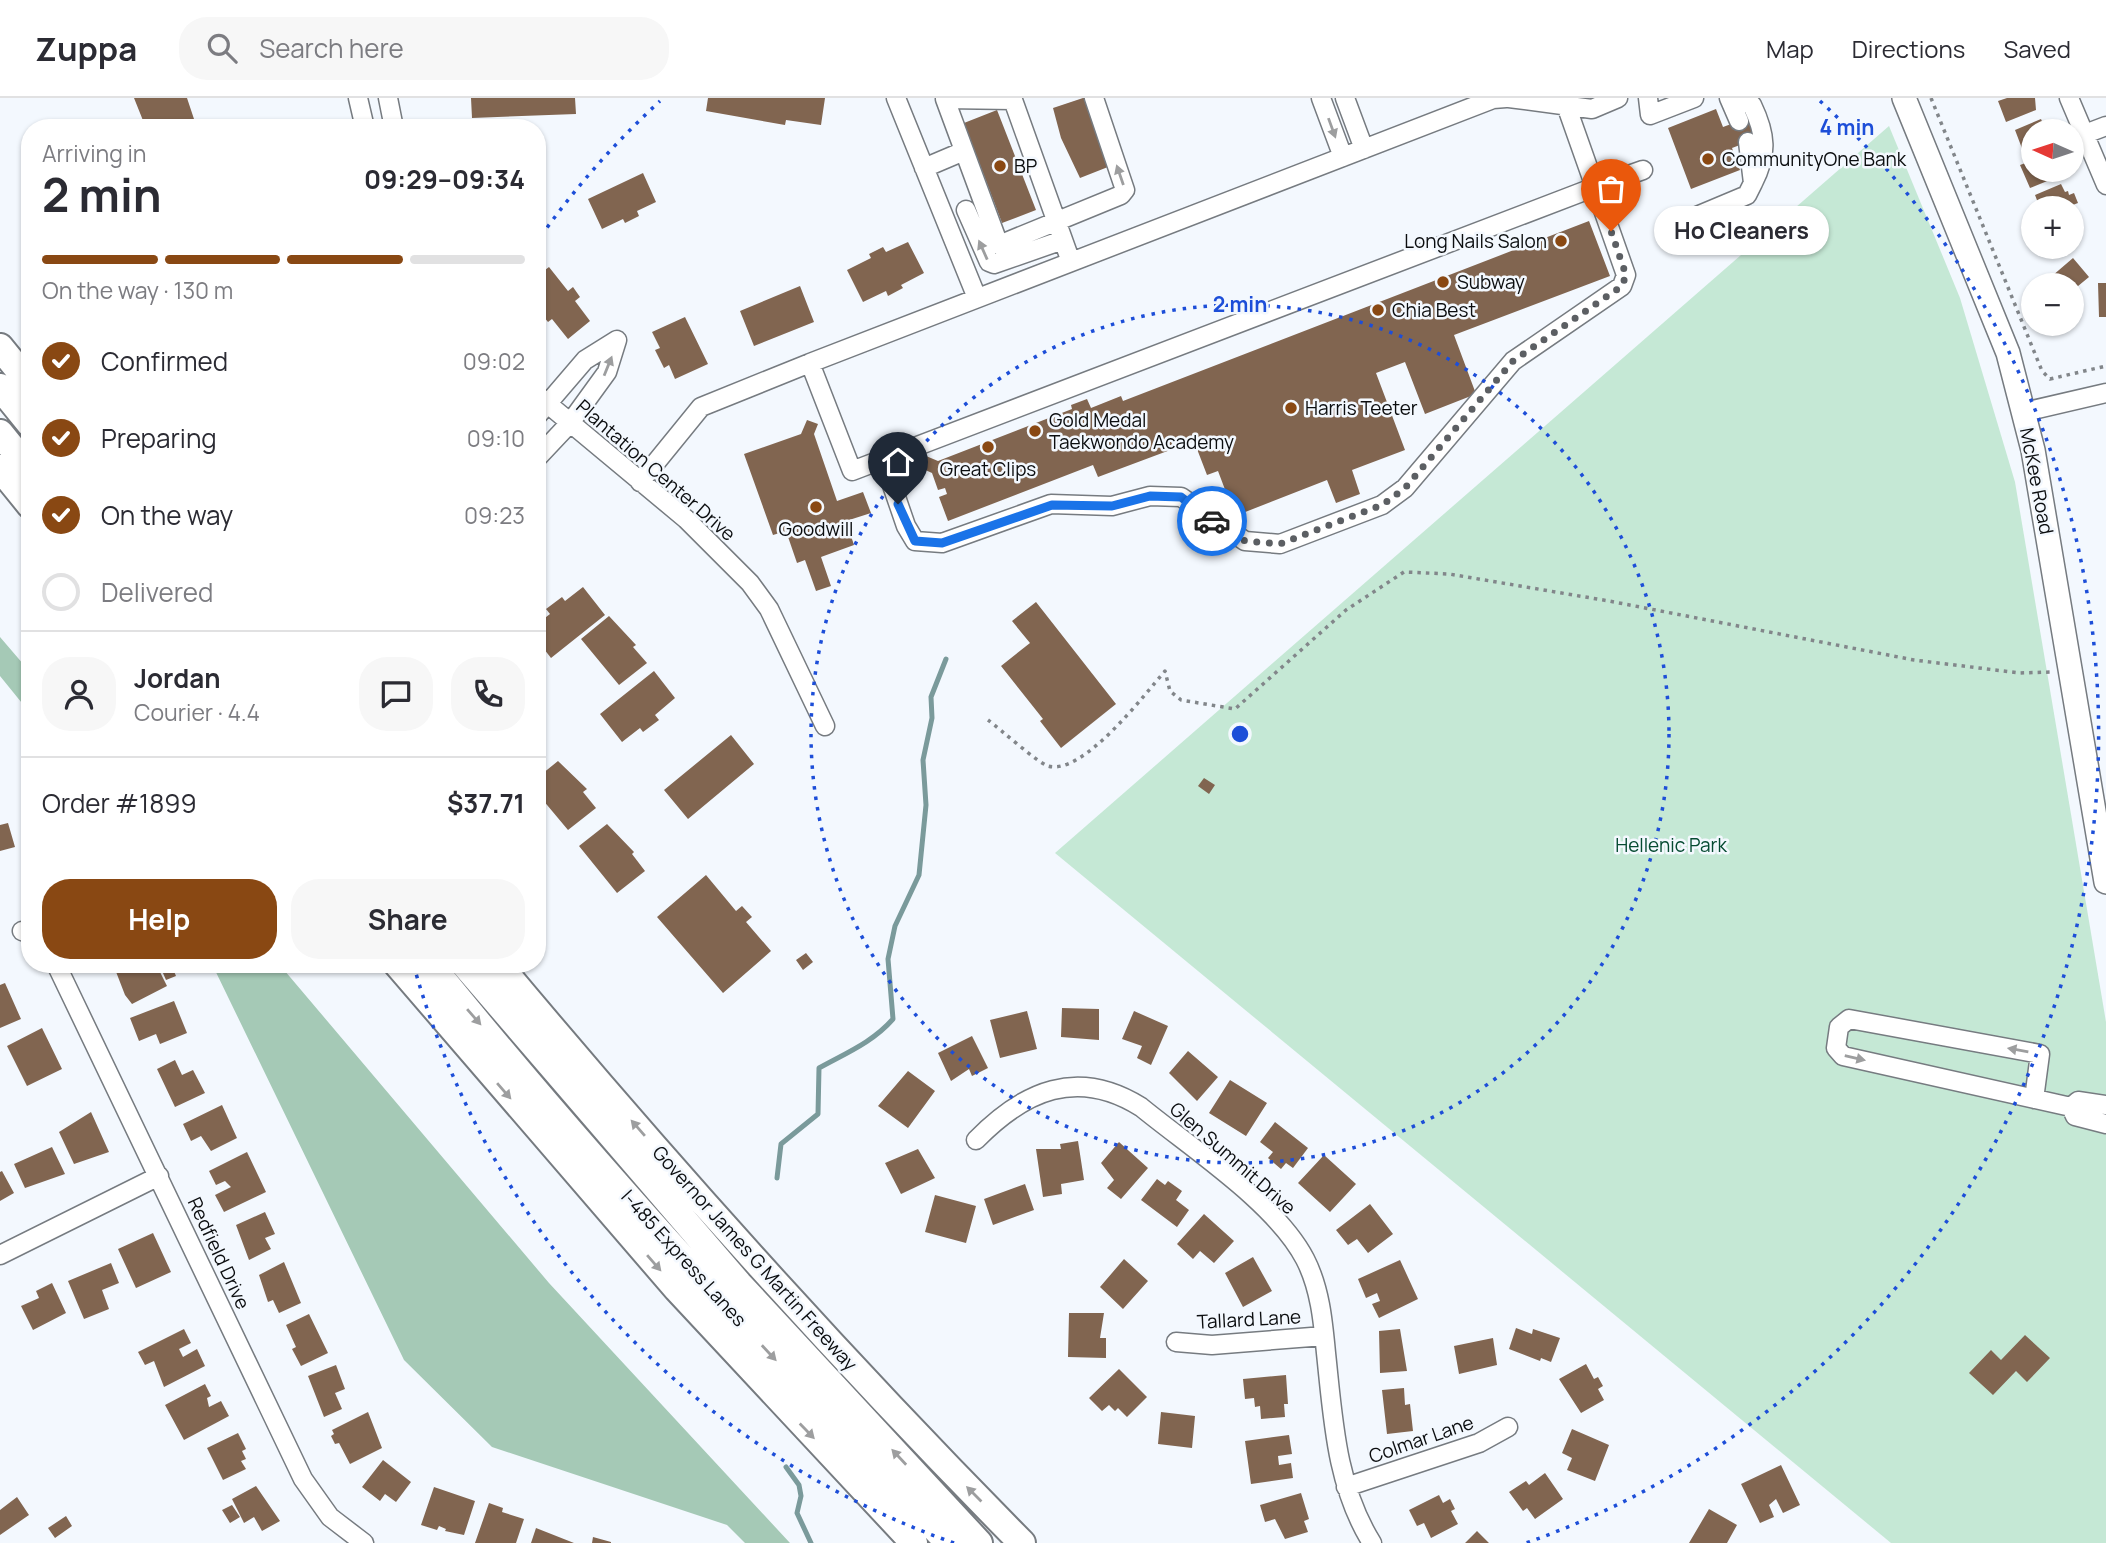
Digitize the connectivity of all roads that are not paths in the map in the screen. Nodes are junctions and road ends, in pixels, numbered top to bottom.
1 (358, 98) edge
2 (388, 98) edge
3 (896, 98) edge
4 (946, 98) edge
5 (1094, 98) edge
6 (1321, 98) edge
7 (1345, 98) edge
8 (1508, 98) edge
9 (1618, 98) edge
10 (1648, 98) edge
11 (1694, 98) edge
12 (1729, 98) edge
13 (1735, 98) edge
14 (1904, 98) edge
15 (2068, 98) edge
16 (1015, 99) edge
17 (1566, 105) junction
18 (363, 119) edge
19 (392, 119) edge
20 (2077, 119) edge
21 (1739, 121) dead end
22 (2106, 126) edge
23 (2084, 134) joint
24 (1748, 142) dead end
25 (1364, 149) junction
26 (964, 151) junction
27 (1343, 157) junction
28 (924, 168) junction
29 (1643, 170) dead end
30 (1753, 183) junction
31 (2106, 185) edge
32 (1595, 187) junction
33 (983, 203) junction
34 (966, 210) junction
35 (944, 219) junction
36 (1060, 231) junction
37 (1668, 237) dead end
38 (1071, 262) junction
39 (977, 299) junction
40 (0, 347) edge
41 (810, 363) junction
42 (21, 373) edge
43 (0, 387) edge
44 (2106, 393) edge
45 (546, 400) edge
46 (546, 408) edge
47 (2024, 412) junction
48 (21, 413) edge
49 (570, 423) junction
50 (0, 433) edge
51 (546, 448) edge
52 (21, 459) edge
53 (883, 459) junction
54 (0, 468) edge
55 (640, 482) junction
56 (21, 494) edge
57 (825, 726) dead end
58 (2106, 882) edge
59 (60, 973) edge
60 (405, 973) edge
61 (438, 973) edge
62 (472, 973) edge
63 (506, 973) edge
64 (2034, 1099) junction
65 (2106, 1105) edge
66 (2071, 1107) junction
67 (2106, 1124) edge
68 (976, 1140) dead end
69 (159, 1176) junction
70 (0, 1255) edge
71 (1324, 1336) junction
72 (1176, 1342) dead end
73 (1508, 1427) dead end
74 (1346, 1487) junction
75 (364, 1543) edge
76 (914, 1543) edge
77 (949, 1543) edge
78 (979, 1543) edge
79 (1022, 1543) edge
80 (1372, 1543) edge

1 - 18 street
2 - 19 street
3 - 28 street
4 - 16 street
4 - 26 street
36 -> 5 street
6 -> 27 street
7 - 25 street
8 - 17 street
8 - 25 street
9 - 17 street
10 - 11 street
12 - 21 street
13 - 30 street
14 - 47 main road, McKee Road
15 - 20 street
16 - 36 street
17 - 32 street
22 - 23 street
23 - 31 street
24 - 30 street
25 - 27 street
26 - 28 street
26 - 33 street
27 - 38 street
28 - 35 street
29 - 32 street
30 - 37 street
32 - 53 street
32 - 53 street
33 - 34 street
33 - 36 street
34 - 35 street
36 -> 34 street
35 - 39 street
36 - 38 street
38 - 39 street
39 - 41 street
40 - 42 highway
41 - 53 street
41 - 55 street
43 - 48 highway
44 - 47 street
49 -> 45 street
46 - 49 street, Plantation Center Drive
47 - 58 main road, McKee Road
49 - 51 street
49 - 55 street, Plantation Center Drive
50 - 52 highway
54 - 56 highway
55 - 57 street, Plantation Center Drive
59 - 69 street, Redfield Drive
60 -> 76 highway
61 -> 77 highway, I-485 Express Lanes
78 -> 62 highway, I-485 Express Lanes
79 -> 63 highway, Governor James G Martin Freeway
64 -> 64 street
64 - 66 street
65 - 66 street
66 - 67 street
68 - 71 street, Glen Summit Drive
69 - 70 street
69 - 75 street, Redfield Drive
71 - 72 street, Tallard Lane
71 - 74 street, Glen Summit Drive
73 - 74 street, Colmar Lane
74 - 80 street, Glen Summit Drive

